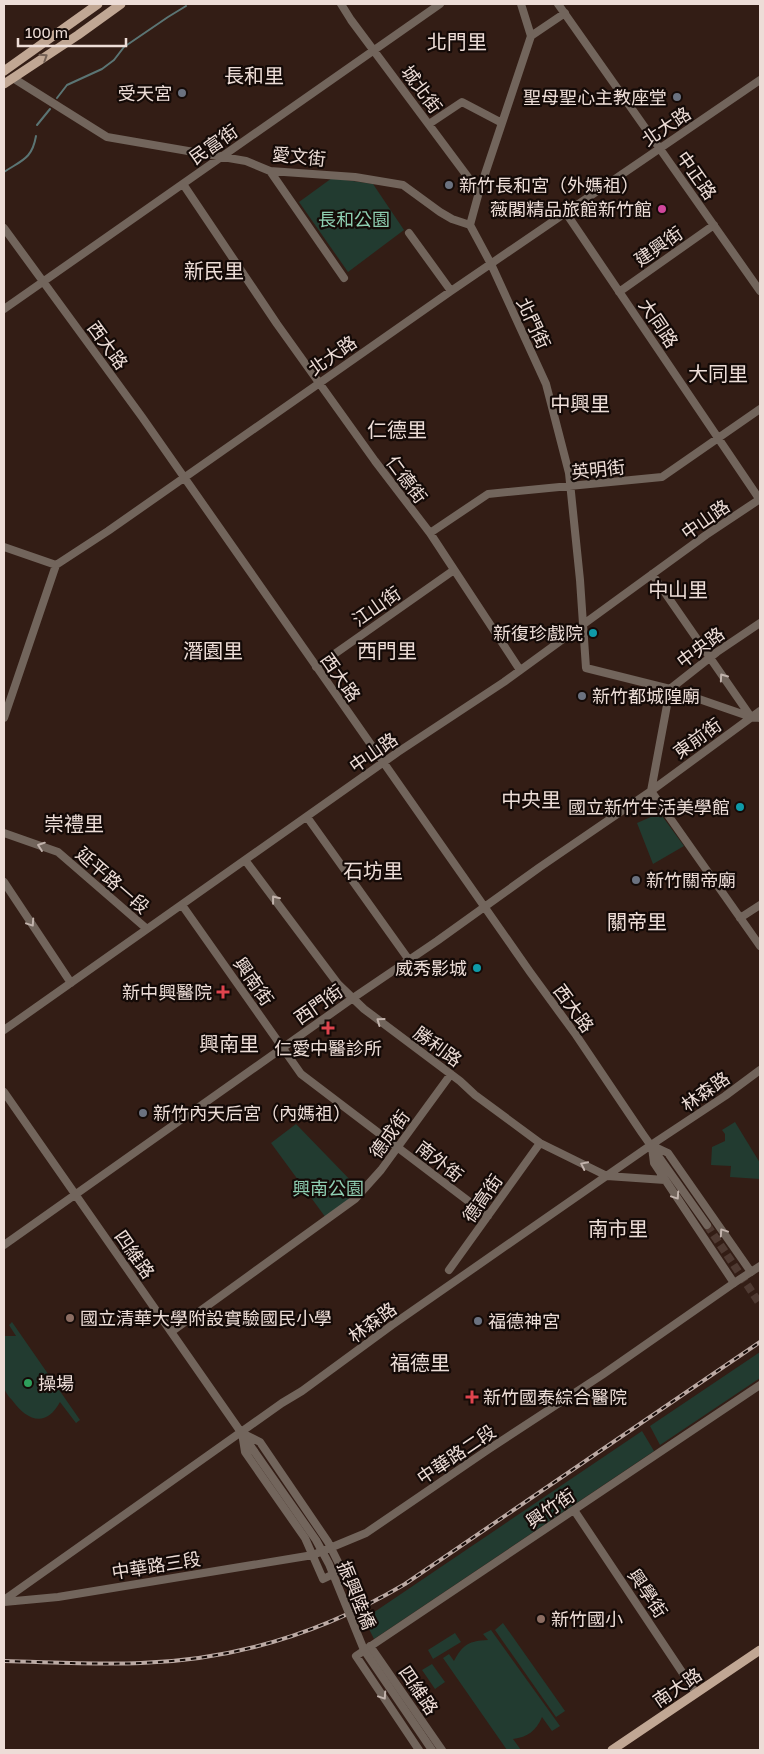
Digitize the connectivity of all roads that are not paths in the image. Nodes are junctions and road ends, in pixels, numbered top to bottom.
1 (98, 4) edge
2 (121, 4) edge
3 (341, 4) edge
4 (440, 4) edge
5 (520, 4) edge
6 (558, 4) edge
7 (565, 13) junction
8 (531, 36) junction
9 (374, 50) junction
10 (4, 71) edge
11 (13, 78) junction
12 (760, 80) edge
13 (4, 84) edge
14 (502, 123) junction
15 (429, 124) junction
16 (660, 149) junction
17 (222, 157) junction
18 (270, 171) junction
19 (183, 184) junction
20 (479, 192) junction
21 (566, 213) junction
22 (714, 225) junction
23 (470, 226) junction
24 (4, 228) edge
25 (409, 233) dead end
26 (490, 264) junction
27 (344, 278) dead end
28 (43, 282) junction
29 (451, 291) junction
30 (760, 291) edge
31 (619, 292) junction
32 (4, 309) edge
33 (318, 383) junction
34 (760, 409) edge
35 (718, 438) junction
36 (183, 477) junction
37 (570, 487) junction
38 (760, 500) edge
39 (430, 533) junction
40 (4, 548) edge
41 (56, 565) junction
42 (454, 570) junction
43 (652, 574) junction
44 (760, 623) edge
45 (584, 624) junction
46 (710, 658) junction
47 (316, 667) junction
48 (520, 670) junction
49 (670, 690) junction
50 (760, 711) edge
51 (751, 717) junction
52 (4, 718) edge
53 (760, 718) edge
54 (383, 763) junction
55 (651, 791) junction
56 (307, 817) junction
57 (4, 833) edge
58 (245, 860) junction
59 (4, 882) edge
60 (182, 905) junction
61 (760, 905) edge
62 (484, 906) junction
63 (740, 918) junction
64 (147, 929) junction
65 (760, 946) edge
66 (409, 960) junction
67 (71, 983) junction
68 (353, 998) junction
69 (4, 1030) edge
70 (282, 1048) junction
71 (760, 1070) edge
72 (452, 1074) junction
73 (4, 1092) edge
74 (540, 1143) junction
75 (651, 1145) junction
76 (398, 1147) junction
77 (606, 1176) junction
78 (665, 1180) junction
79 (74, 1193) junction
80 (488, 1216) junction
81 (708, 1225) tunnel mouth
82 (4, 1245) edge
83 (760, 1266) edge
84 (449, 1270) dead end
85 (751, 1272) junction
86 (734, 1283) junction
87 (171, 1332) junction
88 (760, 1385) edge
89 (242, 1432) junction
90 (254, 1451) joint
91 (574, 1510) junction
92 (332, 1548) junction
93 (313, 1555) junction
94 (24, 1586) junction
95 (33, 1599) junction
96 (4, 1601) edge
97 (370, 1646) junction
98 (760, 1650) edge
99 (356, 1656) joint
100 (696, 1693) junction
101 (420, 1750) edge
102 (432, 1750) edge
103 (442, 1750) edge
104 (612, 1750) edge

1 - 10 main road
11 -> 2 main road
3 - 9 street, 城北街
4 - 9 street, 民富街
5 - 8 street
6 - 7 street, 中正路
7 - 8 street
7 - 16 street, 中正路
8 - 14 street
9 - 15 street, 城北街
9 - 17 street, 民富街
11 - 13 main road
11 - 17 street, 愛文街
12 - 16 street, 北大路
14 - 15 street
14 - 20 street
15 - 20 street, 城北街
16 - 21 street, 北大路
16 - 22 street, 中正路
17 - 18 street, 愛文街
17 - 19 street, 民富街
18 - 23 street, 愛文街
18 - 27 street
19 - 28 street, 民富街
19 - 33 street, 仁德街
20 - 23 street
21 - 26 street, 北大路
21 - 31 street, 大同路
22 - 30 street, 中正路
22 - 31 street, 建興街
23 - 26 street, 北門街
24 - 28 street, 西大路
25 - 29 street
26 - 29 street, 北大路
26 - 37 street, 北門街
28 - 32 street, 民富街
28 - 36 street, 西大路
29 - 33 street, 北大路
31 - 35 street, 大同路
33 - 36 street, 北大路
33 - 39 street, 仁德街
34 - 35 street, 英明街
35 - 37 street, 英明街
35 - 38 street, 大同路
36 - 41 street, 北大路
36 - 47 street, 西大路
37 - 39 street, 英明街
37 - 45 street, 北門街
38 - 43 street, 中山路
39 - 42 street, 仁德街
40 - 41 street
41 - 52 street
42 - 47 street, 江山街
42 - 48 street, 仁德街
43 - 45 street, 中山路
43 - 46 street
44 - 46 street, 中央路
45 - 48 street, 中山路
45 - 49 street, 北門街
46 - 49 street, 中央路
51 -> 46 street
47 - 54 street, 西大路
48 - 54 street, 中山路
49 - 51 street
49 - 55 street, 中央路
50 - 51 street, 東前街
51 - 53 street
51 - 55 street, 東前街
54 - 56 street, 中山路
54 - 62 street, 西大路
55 - 62 street, 西門街
55 - 63 street
56 - 58 street, 中山路
56 - 66 street
64 -> 57 street, 延平路一段
58 - 60 street, 中山路
68 -> 58 street, 勝利路
59 -> 67 street
60 - 64 street, 中山路
60 - 70 street, 興南街
61 - 63 street
62 - 66 street, 西門街
62 - 75 street, 西大路
63 - 65 street
64 - 67 street, 中山路
66 - 68 street, 西門街
67 - 69 street, 中山路
68 - 70 street, 西門街
72 -> 68 street, 勝利路
70 - 76 street, 興南街
70 - 79 street, 西門街
71 - 75 street, 林森路
72 - 74 street, 勝利路
72 - 76 street, 德成街
73 - 79 street, 四維路
77 -> 74 street, 勝利路
74 - 80 street, 德高街
75 - 77 street, 林森路
75 - 78 street, 西大路
75 - 81 street, 西大路
85 -> 75 street, 西大路
76 - 80 street, 南外街
76 - 87 street, 德成街
77 - 78 street, 勝利路
77 - 89 street, 林森路
78 -> 86 street, 西大路
79 - 82 street, 西門街
79 - 87 street, 四維路
80 - 84 street, 德高街
83 - 85 street, 中華路二段
85 - 86 street, 中華路二段, bridge
86 - 92 street, 中華路二段
87 - 89 street, 四維路
88 - 91 street, 興竹街
89 - 90 street, 四維路
89 - 92 street, 四維路
89 - 93 street, 四維路
89 - 94 street, 林森路
90 - 102 street, 振興陸橋, bridge
91 - 97 street, 興竹街
91 - 100 street, 興學街
92 - 93 street, 中華路二段
92 - 93 street, 四維路
93 - 95 street, 中華路三段
94 - 95 street
94 - 96 street, 林森路
95 - 96 street, 中華路三段
97 - 99 street, 興竹街
97 - 103 street, 四維路
98 - 100 main road, 南大路
99 -> 101 street, 四維路
100 - 104 main road, 南大路

